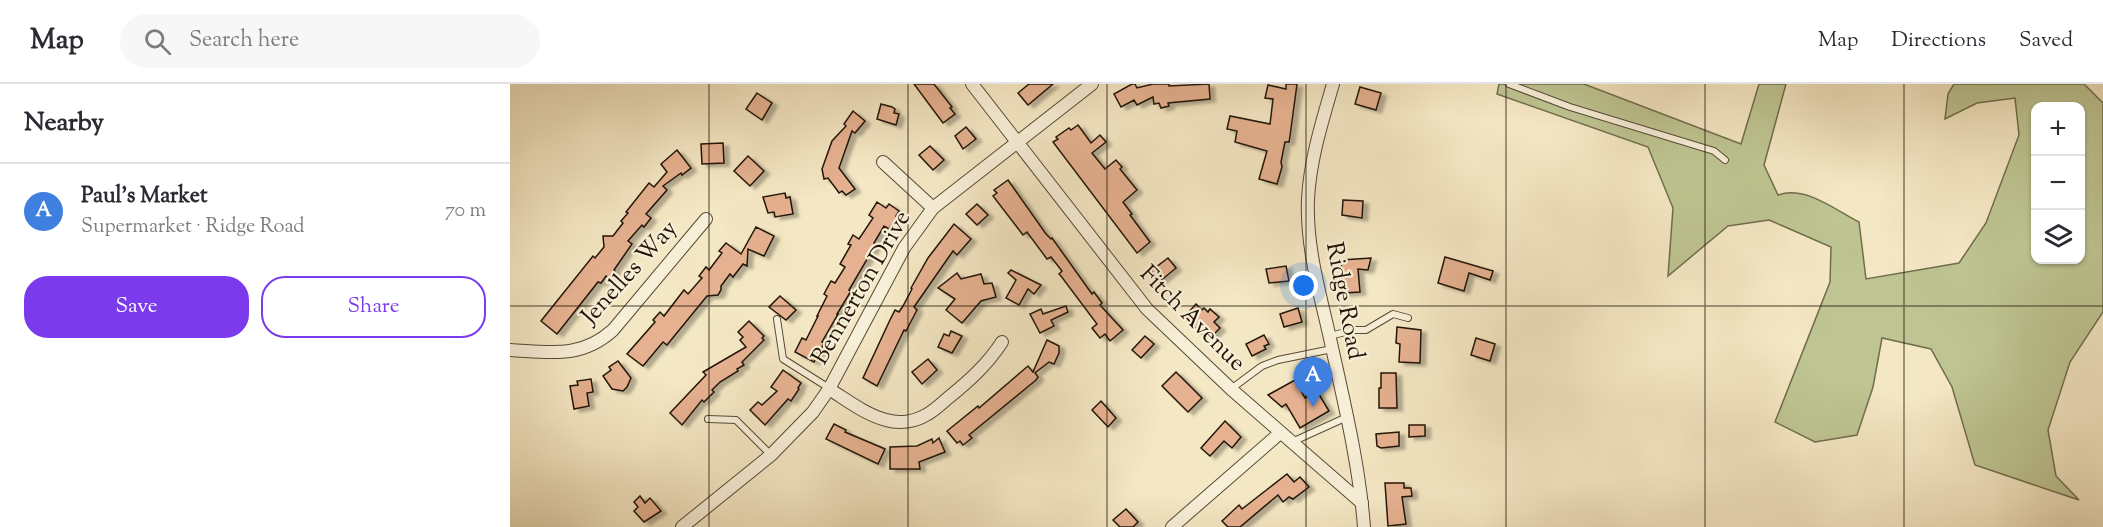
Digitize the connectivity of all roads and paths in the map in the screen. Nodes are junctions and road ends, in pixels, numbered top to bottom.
1 (972, 84) edge
2 (1092, 84) edge
3 (1333, 84) edge
4 (1509, 84) edge
5 (1017, 142) junction
6 (1725, 160) dead end
7 (883, 162) dead end
8 (933, 208) junction
9 (706, 219) dead end
10 (1408, 318) dead end
11 (777, 319) dead end
12 (1002, 342) dead end
13 (1331, 343) junction
14 (510, 350) edge
15 (830, 389) junction
16 (1231, 389) junction
17 (1347, 417) junction
18 (708, 419) dead end
19 (1280, 433) junction
20 (1291, 442) junction
21 (771, 455) junction
22 (1362, 503) junction
23 (682, 527) edge
24 (1172, 527) edge
25 (1364, 527) edge

1 - 5 street, Fitch Avenue
2 - 5 street, Bennerton Drive
3 - 13 street, Ridge Road
4 - 6 lane
5 - 8 street, Bennerton Drive
5 - 16 street, Fitch Avenue
7 - 8 street
8 - 15 street, Bennerton Drive
9 - 14 street, Jenelles Way
10 - 13 lane
11 - 15 lane
12 - 15 street
13 - 16 lane
13 - 17 street, Ridge Road
15 - 21 street, Bennerton Drive
16 - 19 street, Fitch Avenue
17 - 20 lane
17 - 22 street, Ridge Road
18 - 21 lane
19 - 20 street, Fitch Avenue
19 - 24 street
20 - 22 street, Fitch Avenue
21 - 23 street, Bennerton Drive
22 - 25 street, Ridge Road

